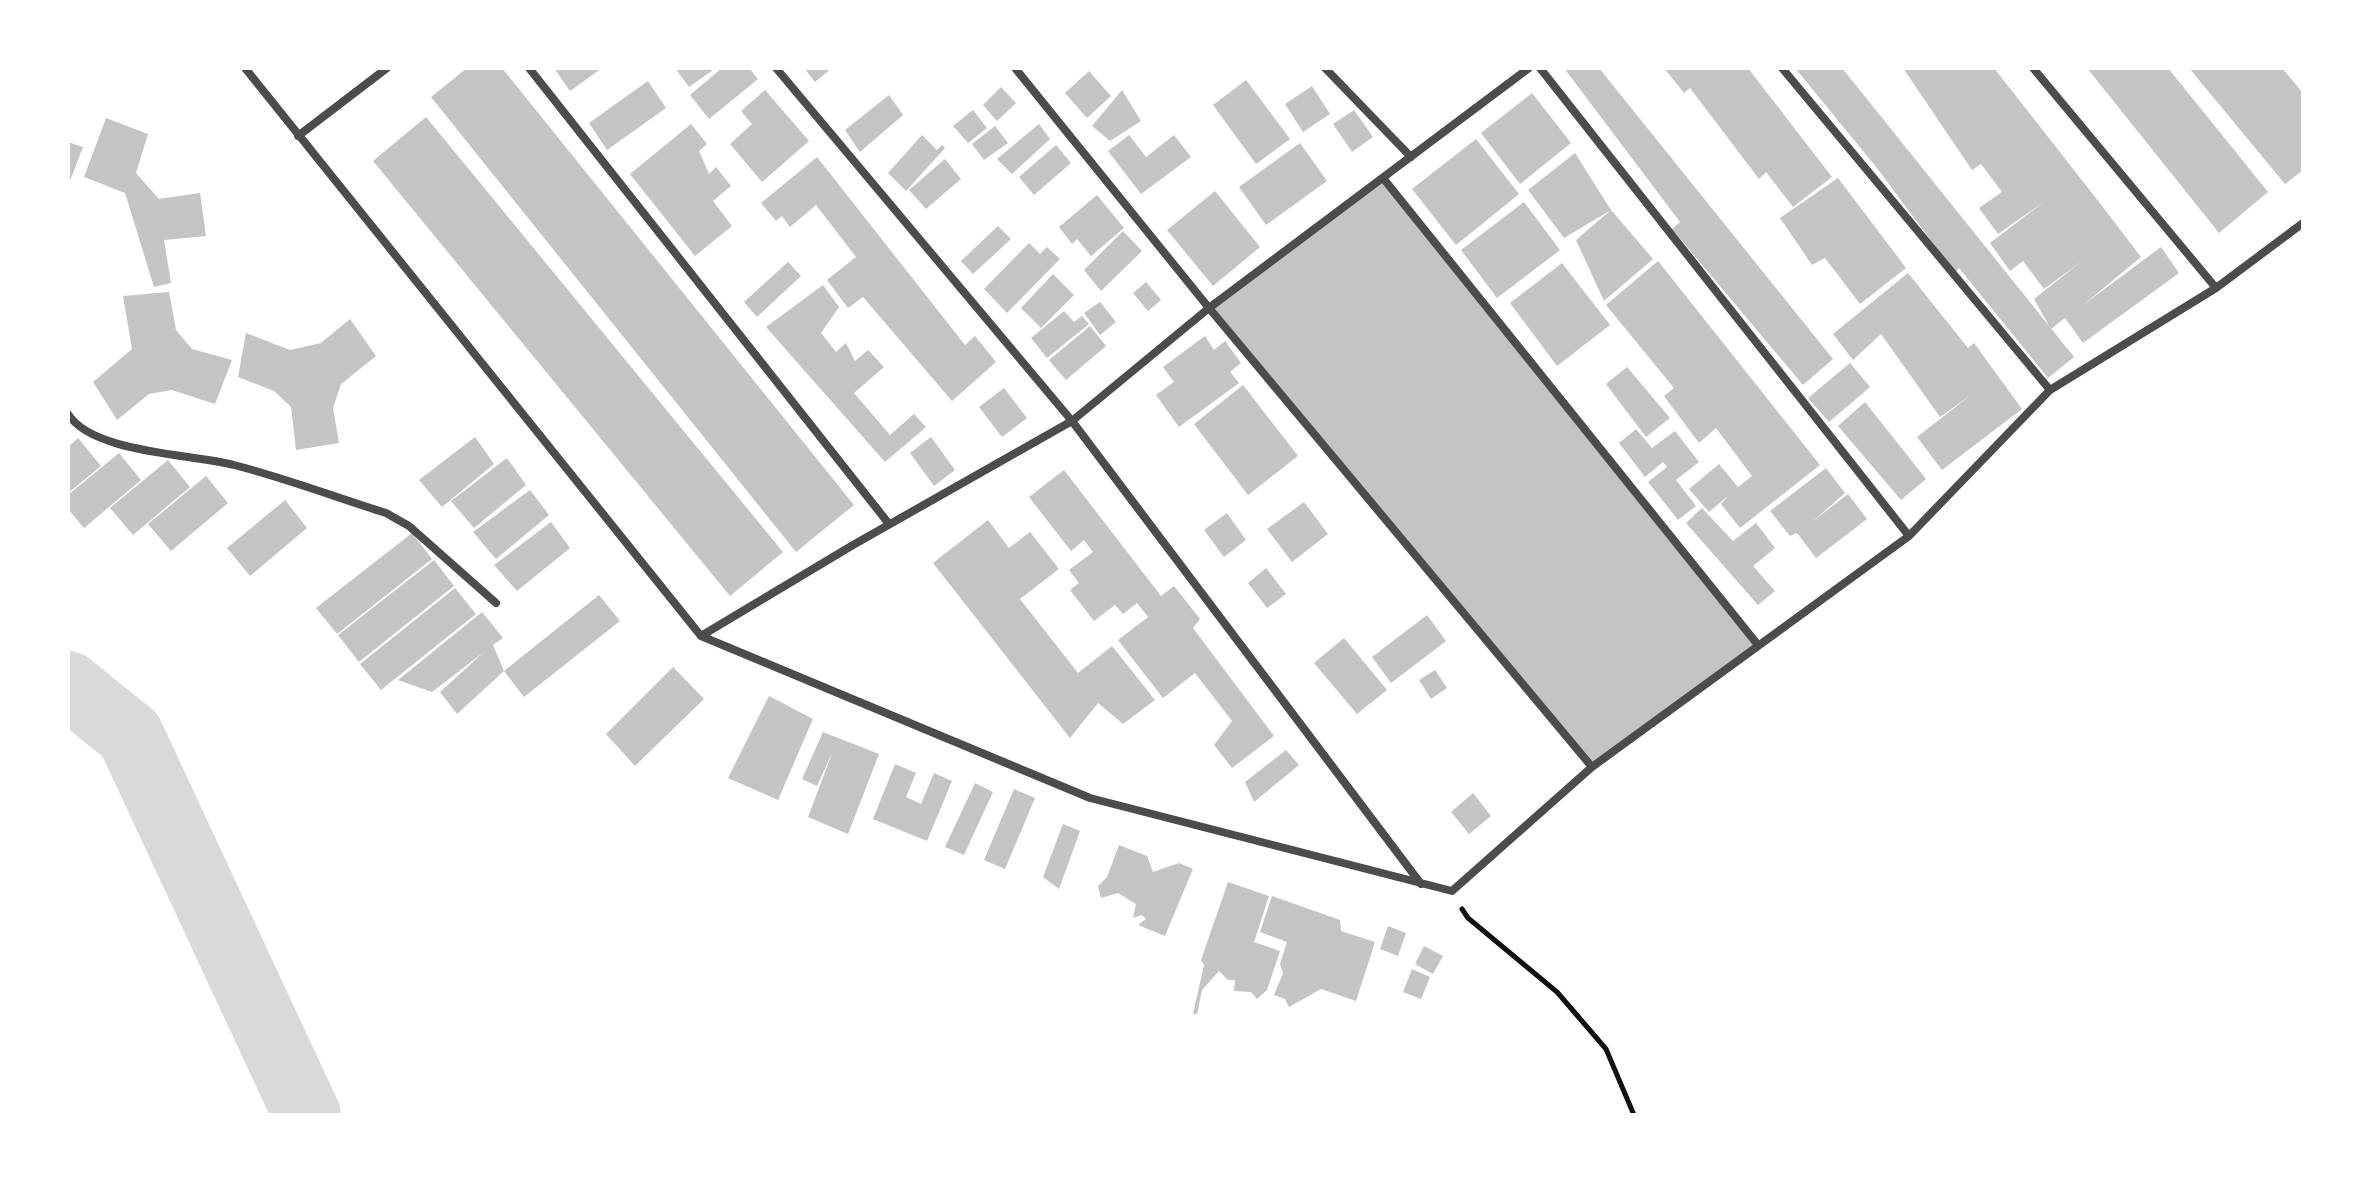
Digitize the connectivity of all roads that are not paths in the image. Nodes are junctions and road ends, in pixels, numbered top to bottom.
1 (245, 68) edge
2 (387, 68) edge
3 (529, 68) edge
4 (776, 68) edge
5 (1015, 68) edge
6 (1325, 68) edge
7 (1529, 68) edge
8 (1540, 68) edge
9 (1782, 68) edge
10 (2033, 68) edge
11 (298, 136) junction
12 (1411, 157) junction
13 (1383, 178) junction
14 (2303, 223) edge
15 (2216, 288) junction
16 (1209, 308) junction
17 (2050, 390) junction
18 (68, 414) edge
19 (1072, 421) junction
20 (889, 524) junction
21 (1909, 536) junction
22 (496, 603) dead end
23 (701, 636) junction
24 (1758, 645) junction
25 (1592, 767) junction
26 (1422, 885) junction

1 - 11 street
2 - 11 street
3 - 20 street
4 - 19 street
5 - 16 street
6 - 12 street
7 - 12 street
8 - 21 street
9 - 17 street
10 - 15 street
11 - 23 street
12 - 13 street
13 - 16 street
13 - 24 street
14 - 15 street
15 - 17 street
16 - 19 street
16 - 25 street
17 - 21 street
18 - 22 street
19 - 20 street
19 - 26 street
20 - 23 street
21 - 24 street
23 - 26 street
24 - 25 street
25 - 26 street

